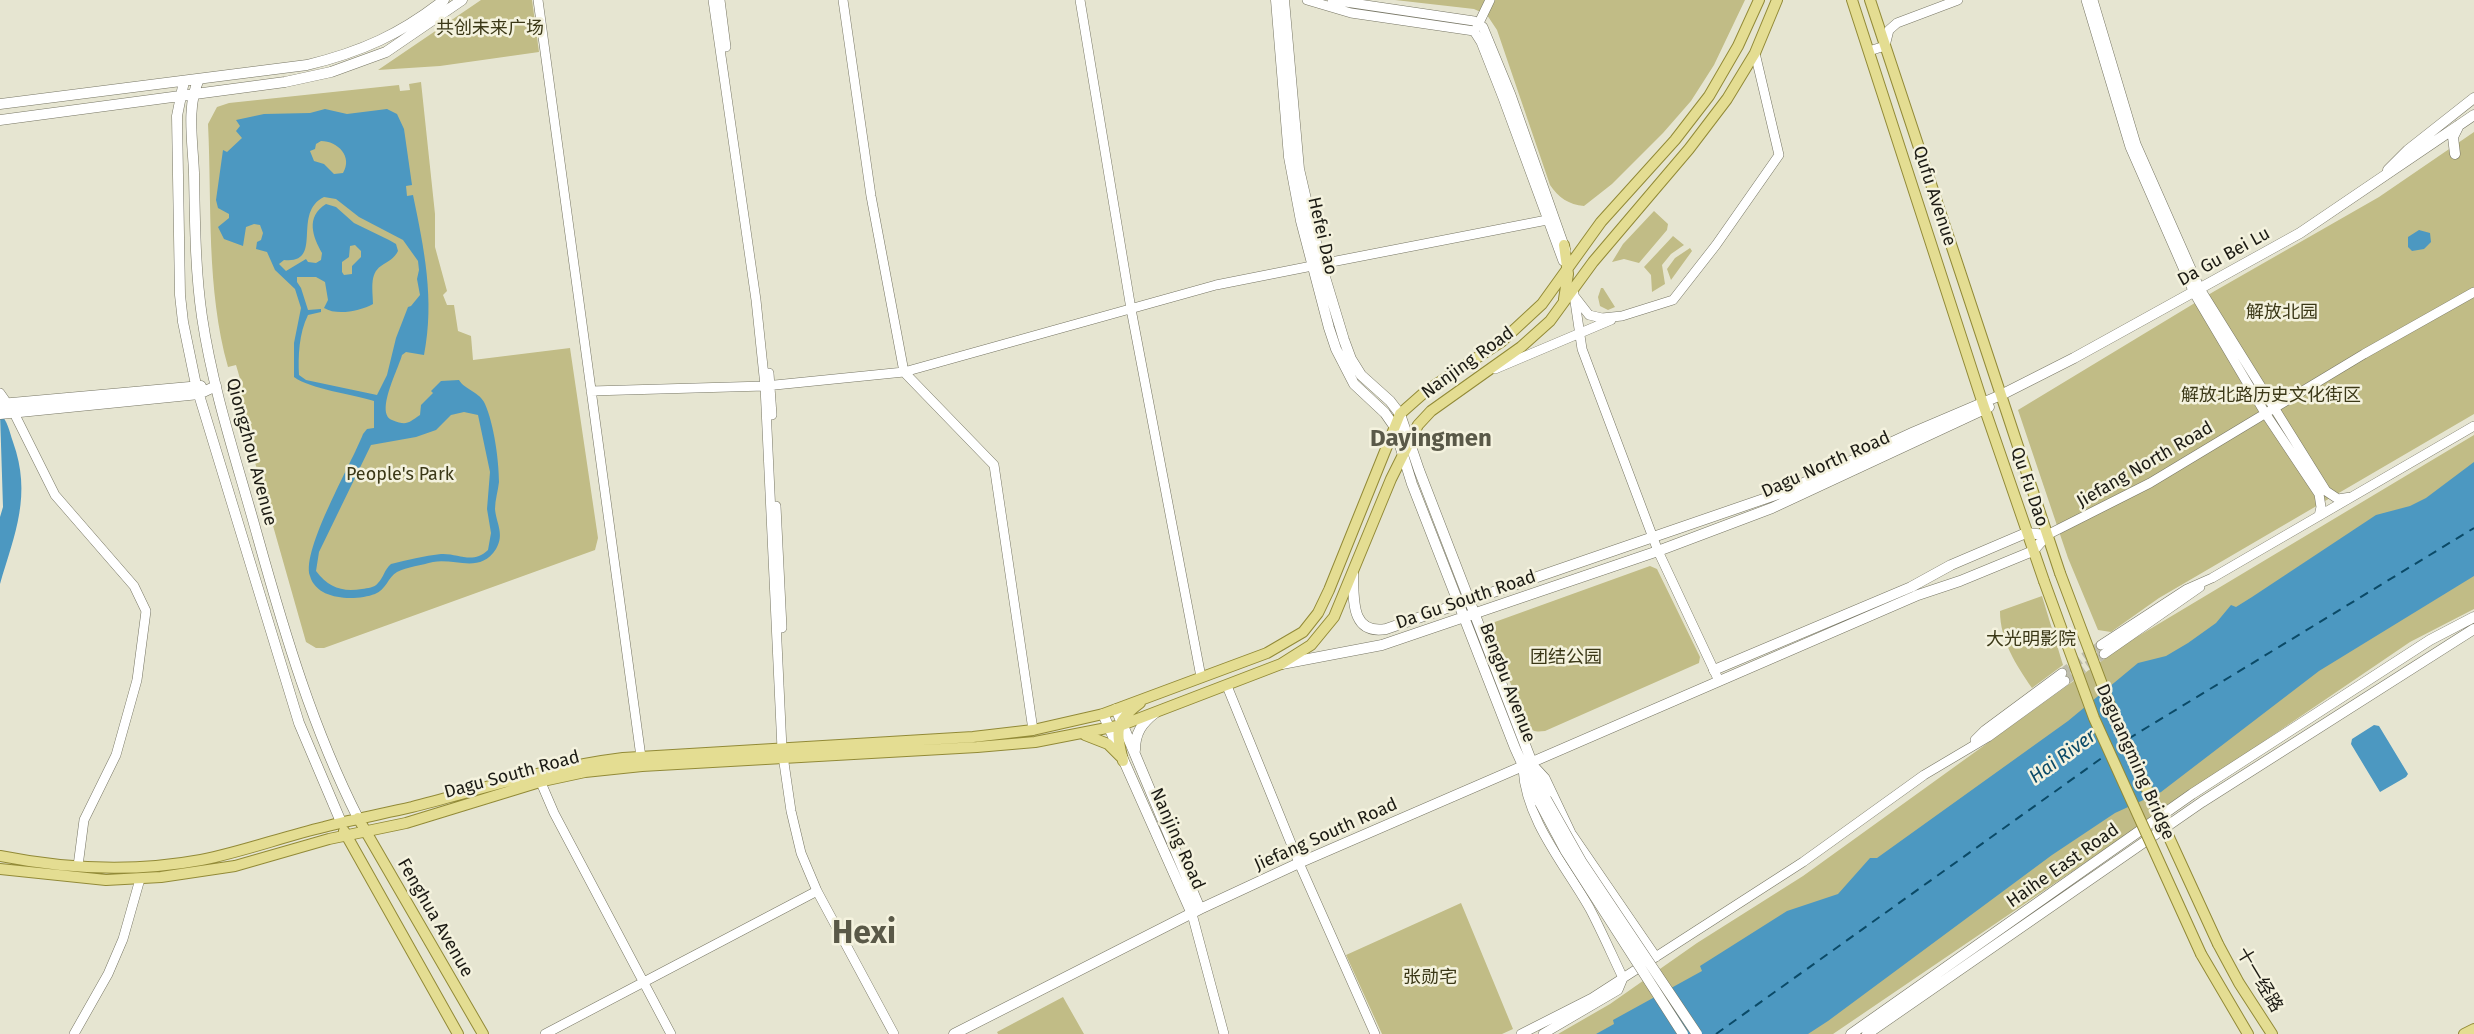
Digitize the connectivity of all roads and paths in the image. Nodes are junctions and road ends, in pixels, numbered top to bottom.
1 (444, 0) edge
2 (462, 0) edge
3 (538, 0) edge
4 (713, 0) edge
5 (720, 0) edge
6 (843, 0) edge
7 (1080, 0) edge
8 (1276, 0) edge
9 (1284, 0) edge
10 (1307, 0) edge
11 (1332, 0) edge
12 (1490, 0) edge
13 (1759, 0) edge
14 (1777, 0) edge
15 (1852, 0) edge
16 (1870, 0) edge
17 (1958, 0) edge
18 (2086, 0) edge
19 (2093, 0) edge
20 (1393, 10) edge
21 (1874, 12) junction
22 (1901, 22) junction
23 (1476, 27) junction
24 (1885, 46) junction
25 (1869, 51) junction
26 (1755, 53) junction
27 (200, 79) junction
28 (184, 81) junction
29 (194, 94) junction
30 (179, 96) junction
31 (2474, 98) edge
32 (0, 104) edge
33 (2474, 115) edge
34 (0, 120) edge
35 (2459, 124) junction
36 (2455, 154) dead end
37 (2384, 176) junction
38 (1547, 220) junction
39 (1564, 245) joint
40 (1317, 265) junction
41 (1568, 268) junction
42 (2197, 291) junction
43 (1573, 292) junction
44 (2474, 292) edge
45 (1561, 308) junction
46 (1131, 309) junction
47 (1622, 316) junction
48 (1578, 332) junction
49 (904, 372) junction
50 (1484, 373) junction
51 (216, 386) junction
52 (768, 386) junction
53 (197, 390) junction
54 (591, 391) junction
55 (2001, 395) junction
56 (2293, 396) junction
57 (4, 406) edge
58 (1984, 407) junction
59 (2269, 411) junction
60 (1400, 414) junction
61 (1427, 415) junction
62 (1394, 426) junction
63 (2474, 426) edge
64 (2285, 428) junction
65 (1410, 439) junction
66 (1402, 456) junction
67 (1419, 470) junction
68 (2351, 497) junction
69 (2319, 516) junction
70 (2026, 533) junction
71 (2048, 535) junction
72 (1652, 537) junction
73 (1658, 551) junction
74 (2033, 551) junction
75 (1353, 573) junction
76 (2060, 573) joint
77 (1461, 577) junction
78 (2044, 581) joint
79 (1501, 590) junction
80 (1470, 600) junction
81 (1460, 604) junction
82 (1470, 616) junction
83 (2474, 617) edge
84 (2474, 629) edge
85 (2103, 650) tunnel mouth
86 (1281, 664) junction
87 (1714, 670) junction
88 (1201, 677) junction
89 (2064, 677) tunnel mouth
90 (1719, 681) junction
91 (1227, 686) junction
92 (1151, 696) junction
93 (1157, 712) junction
94 (1114, 725) junction
95 (1033, 730) junction
96 (1079, 735) junction
97 (785, 752) junction
98 (641, 757) junction
99 (1136, 758) junction
100 (1123, 761) junction
101 (1527, 762) junction
102 (539, 777) junction
103 (1543, 801) junction
104 (358, 818) junction
105 (341, 822) junction
106 (365, 832) junction
107 (346, 836) junction
108 (0, 856) edge
109 (1299, 863) junction
110 (78, 866) junction
111 (0, 869) edge
112 (140, 879) junction
113 (817, 891) junction
114 (1196, 912) junction
115 (2218, 944) joint
116 (2201, 954) joint
117 (1656, 957) junction
118 (1623, 978) junction
119 (643, 982) junction
120 (2474, 1028) edge
121 (74, 1034) edge
122 (458, 1034) edge
123 (482, 1034) edge
124 (545, 1034) edge
125 (671, 1034) edge
126 (894, 1034) edge
127 (954, 1034) edge
128 (1224, 1034) edge
129 (1375, 1034) edge
130 (1521, 1034) edge
131 (1543, 1034) edge
132 (1683, 1034) edge
133 (1697, 1034) edge
134 (1851, 1034) edge
135 (1867, 1034) edge
136 (2248, 1034) edge
137 (2272, 1034) edge
138 (2464, 1034) edge

1 - 27 main road
2 - 29 main road
3 - 54 street
4 - 52 street
5 - 52 street
6 - 49 street
7 - 46 street
8 - 40 main road, Hefei Dao
9 - 40 main road, Hefei Dao
10 - 20 street
11 - 20 street
12 - 23 street
13 - 41 main road, Nanjing Road
14 - 26 main road, Nanjing Road
15 - 25 main road, Qufu Avenue
16 - 21 main road, Qufu Avenue
17 - 22 street
18 - 42 street
19 - 42 street
20 - 23 street
21 - 22 street
21 - 24 main road, Qufu Avenue
22 - 24 street
23 - 38 street
23 - 39 street
24 - 25 street
24 - 55 main road, Qufu Avenue
25 - 58 main road, Qufu Avenue
26 - 43 main road, Nanjing Road
26 - 47 street
27 - 28 main road
27 - 29 main road, Qiongzhou Avenue
28 - 30 main road, Qiongzhou Avenue
28 - 32 main road
29 - 30 main road
29 - 51 main road, Qiongzhou Avenue
30 - 34 main road
30 - 53 main road, Qiongzhou Avenue
31 - 37 main road
33 - 35 main road
35 - 36 main road
35 - 37 main road
37 - 42 main road, Da Gu Bei Lu
38 - 40 street
38 - 41 street
39 - 41 main road
40 - 46 street
40 - 60 main road, Hefei Dao
40 - 62 main road, Hefei Dao
41 - 43 street
41 - 45 main road
41 - 60 main road, Nanjing Road
42 - 55 main road, Dagu North Road
42 - 59 street
43 - 45 main road, Nanjing Road
43 - 47 street
43 - 48 street
44 - 56 street, Jiefang North Road
45 - 50 main road, Nanjing Road
46 - 49 street
46 - 88 street
47 - 48 street
48 - 50 street
48 - 72 street
49 - 52 street
49 - 95 street
50 - 61 main road, Nanjing Road
51 - 53 main road
51 - 104 main road, Qiongzhou Avenue
52 - 54 street
52 - 97 street
53 - 57 main road
53 - 105 main road, Qiongzhou Avenue
54 - 98 street
55 - 58 main road, Dagu North Road
55 - 71 main road, Qu Fu Dao
56 - 59 street, Jiefang North Road
56 - 64 street
57 - 110 street
58 - 70 main road, Qu Fu Dao
58 - 72 main road, Dagu North Road
58 - 73 main road, Dagu North Road
59 - 64 street
59 - 69 street
59 - 71 street, Jiefang North Road
60 - 62 main road, Nanjing Road
60 - 65 main road, Bengbu Avenue
61 - 65 main road, Nanjing Road
61 - 67 main road
62 - 66 main road, Hefei Dao
62 - 88 main road, Nanjing Road
63 - 68 street
64 - 68 street
65 - 66 main road, Nanjing Road
65 - 67 main road, Bengbu Avenue
66 - 75 main road, Nanjing Road
66 - 81 main road, Bengbu Avenue
67 - 77 main road, Bengbu Avenue
68 - 69 street
69 - 85 street
70 - 71 main road
70 - 74 main road, Qu Fu Dao
70 - 87 main road
71 - 74 main road, Jiefang North Road
71 - 76 main road, Qu Fu Dao
72 - 73 street
72 - 79 main road, Da Gu South Road
73 - 82 main road, Da Gu South Road
73 - 87 street
74 - 78 main road, Qu Fu Dao
74 - 90 main road, Jiefang North Road
75 - 81 main road, Da Gu South Road
75 - 86 main road, Nanjing Road
76 - 115 main road, Daguangming Bridge, bridge
77 - 79 main road
77 - 80 main road, Bengbu Avenue
78 - 116 main road, Daguangming Bridge, bridge
79 - 80 main road, Da Gu South Road
80 - 81 main road, Da Gu South Road
80 - 82 main road, Bengbu Avenue
81 - 82 main road, Bengbu Avenue
82 - 86 main road, Da Gu South Road
82 - 101 main road, Bengbu Avenue
82 - 101 main road, Bengbu Avenue
83 - 134 main road, Haihe East Road
84 - 135 main road, Haihe East Road
86 - 91 main road, Nanjing Road
87 - 90 street
88 - 92 main road, Nanjing Road
89 - 117 street
90 - 101 main road, Jiefang South Road
91 - 93 main road, Nanjing Road
91 - 109 street
92 - 94 main road
92 - 94 main road, Nanjing Road
93 - 94 main road, Nanjing Road
93 - 99 main road
94 - 95 main road, Dagu South Road
94 - 96 main road, Dagu South Road
94 - 99 main road, Nanjing Road
94 - 100 main road
95 - 97 main road, Dagu South Road
96 - 97 main road, Dagu South Road
96 - 100 main road
97 - 98 main road, Dagu South Road
97 - 102 main road, Dagu South Road
97 - 113 street
98 - 102 main road, Dagu South Road
99 - 114 main road, Nanjing Road
100 - 114 main road, Nanjing Road
101 - 103 main road, Bengbu Avenue
101 - 109 main road, Jiefang South Road
101 - 117 street, Bengbu Avenue
101 - 118 street
102 - 104 main road, Dagu South Road
102 - 106 main road, Dagu South Road
102 - 119 street
103 - 132 main road, bridge
103 - 133 main road, bridge
104 - 105 main road, Dagu South Road
104 - 106 main road, Fenghua Avenue
105 - 107 main road, Fenghua Avenue
105 - 110 main road, Dagu South Road
106 - 107 main road, Dagu South Road
106 - 123 main road, Fenghua Avenue
107 - 112 main road, Dagu South Road
107 - 122 main road, Fenghua Avenue
108 - 110 main road, Dagu South Road
109 - 114 main road, Jiefang South Road
109 - 129 street
111 - 112 main road, Dagu South Road
112 - 121 street
113 - 119 street
113 - 126 street
114 - 127 main road, Jiefang South Road
114 - 128 street
115 - 137 main road, 十一经路
116 - 136 main road, 十一经路
117 - 118 street
118 - 130 street
118 - 131 street
119 - 124 street
119 - 125 street
120 - 138 main road

